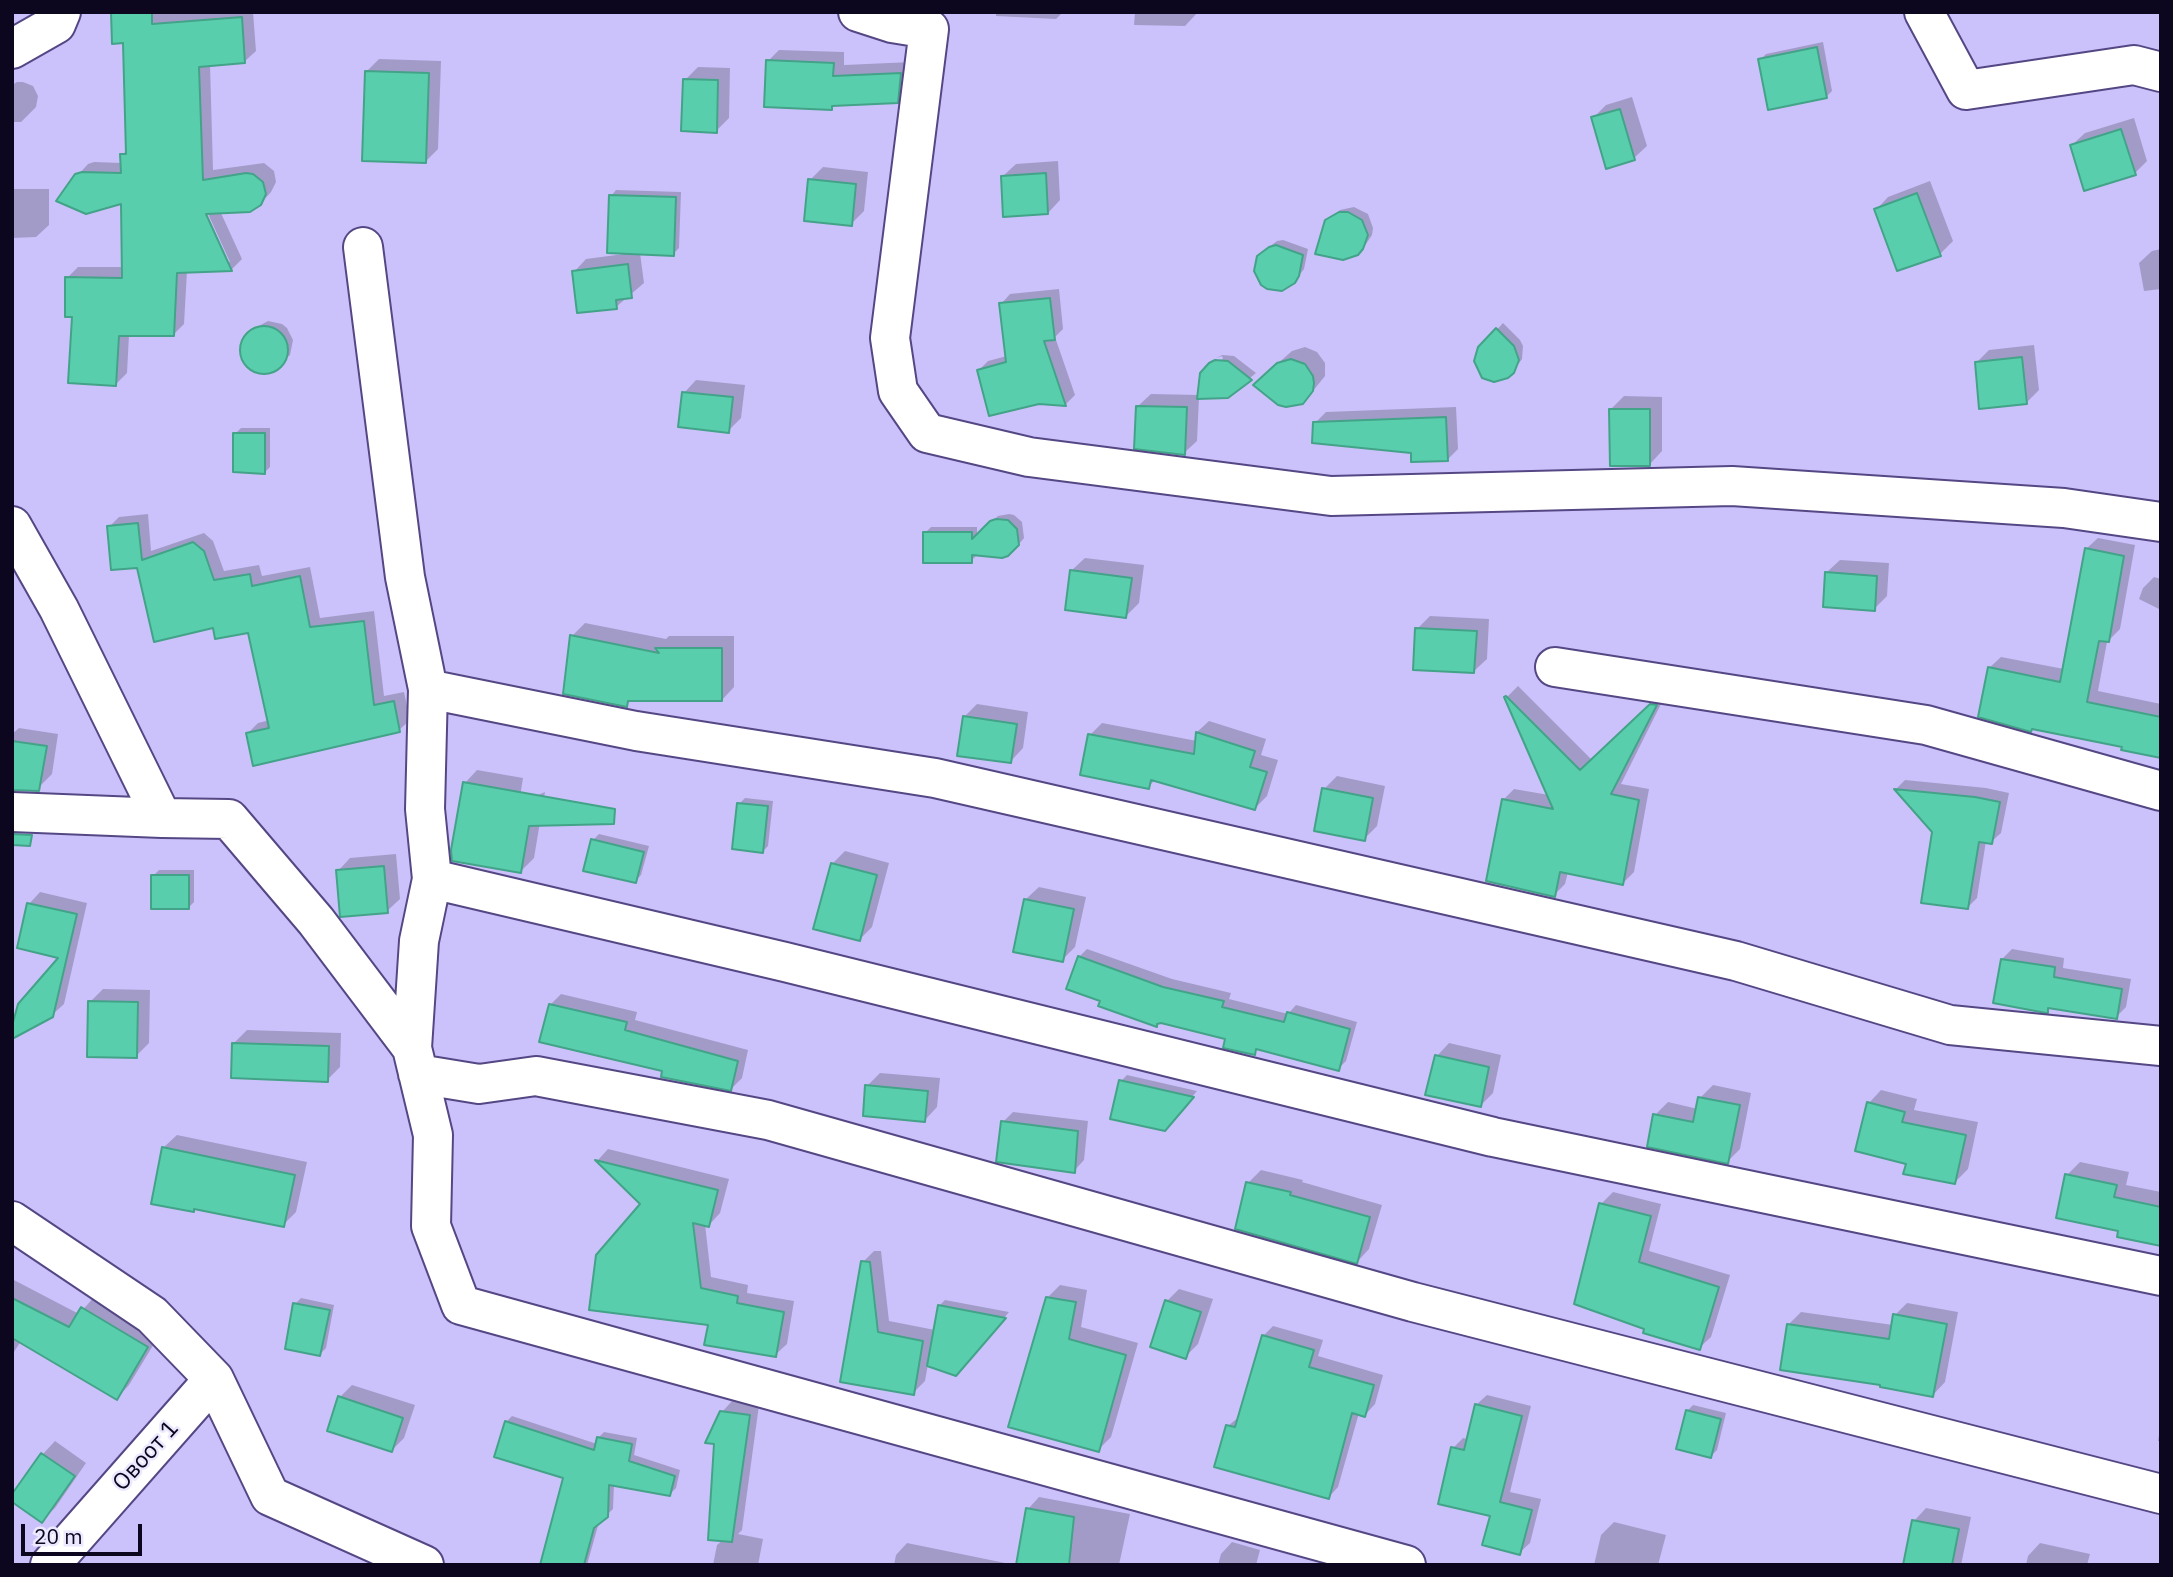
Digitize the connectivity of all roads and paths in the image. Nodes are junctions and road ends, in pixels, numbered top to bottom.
1 (61, 12) edge
2 (858, 12) edge
3 (1924, 12) edge
4 (12, 49) edge
5 (2161, 72) edge
6 (363, 247) dead end
7 (2161, 522) edge
8 (12, 526) edge
9 (1555, 667) dead end
10 (428, 689) junction
11 (2161, 791) edge
12 (12, 812) edge
13 (162, 818) junction
14 (432, 879) junction
15 (2161, 1046) edge
16 (415, 1061) junction
17 (12, 1221) edge
18 (2161, 1276) edge
19 (214, 1379) junction
20 (2161, 1494) edge
21 (50, 1565) edge
22 (424, 1565) edge
23 (1406, 1565) edge

1 - 4 street
2 - 7 street
3 - 5 street
6 - 10 street
8 - 13 street
9 - 11 street
10 - 14 street
10 - 15 street
12 - 13 street
13 - 16 street
14 - 16 street
14 - 18 street
16 - 20 street
16 - 23 street
17 - 19 street
19 - 21 street, Овоот 1
19 - 22 street

